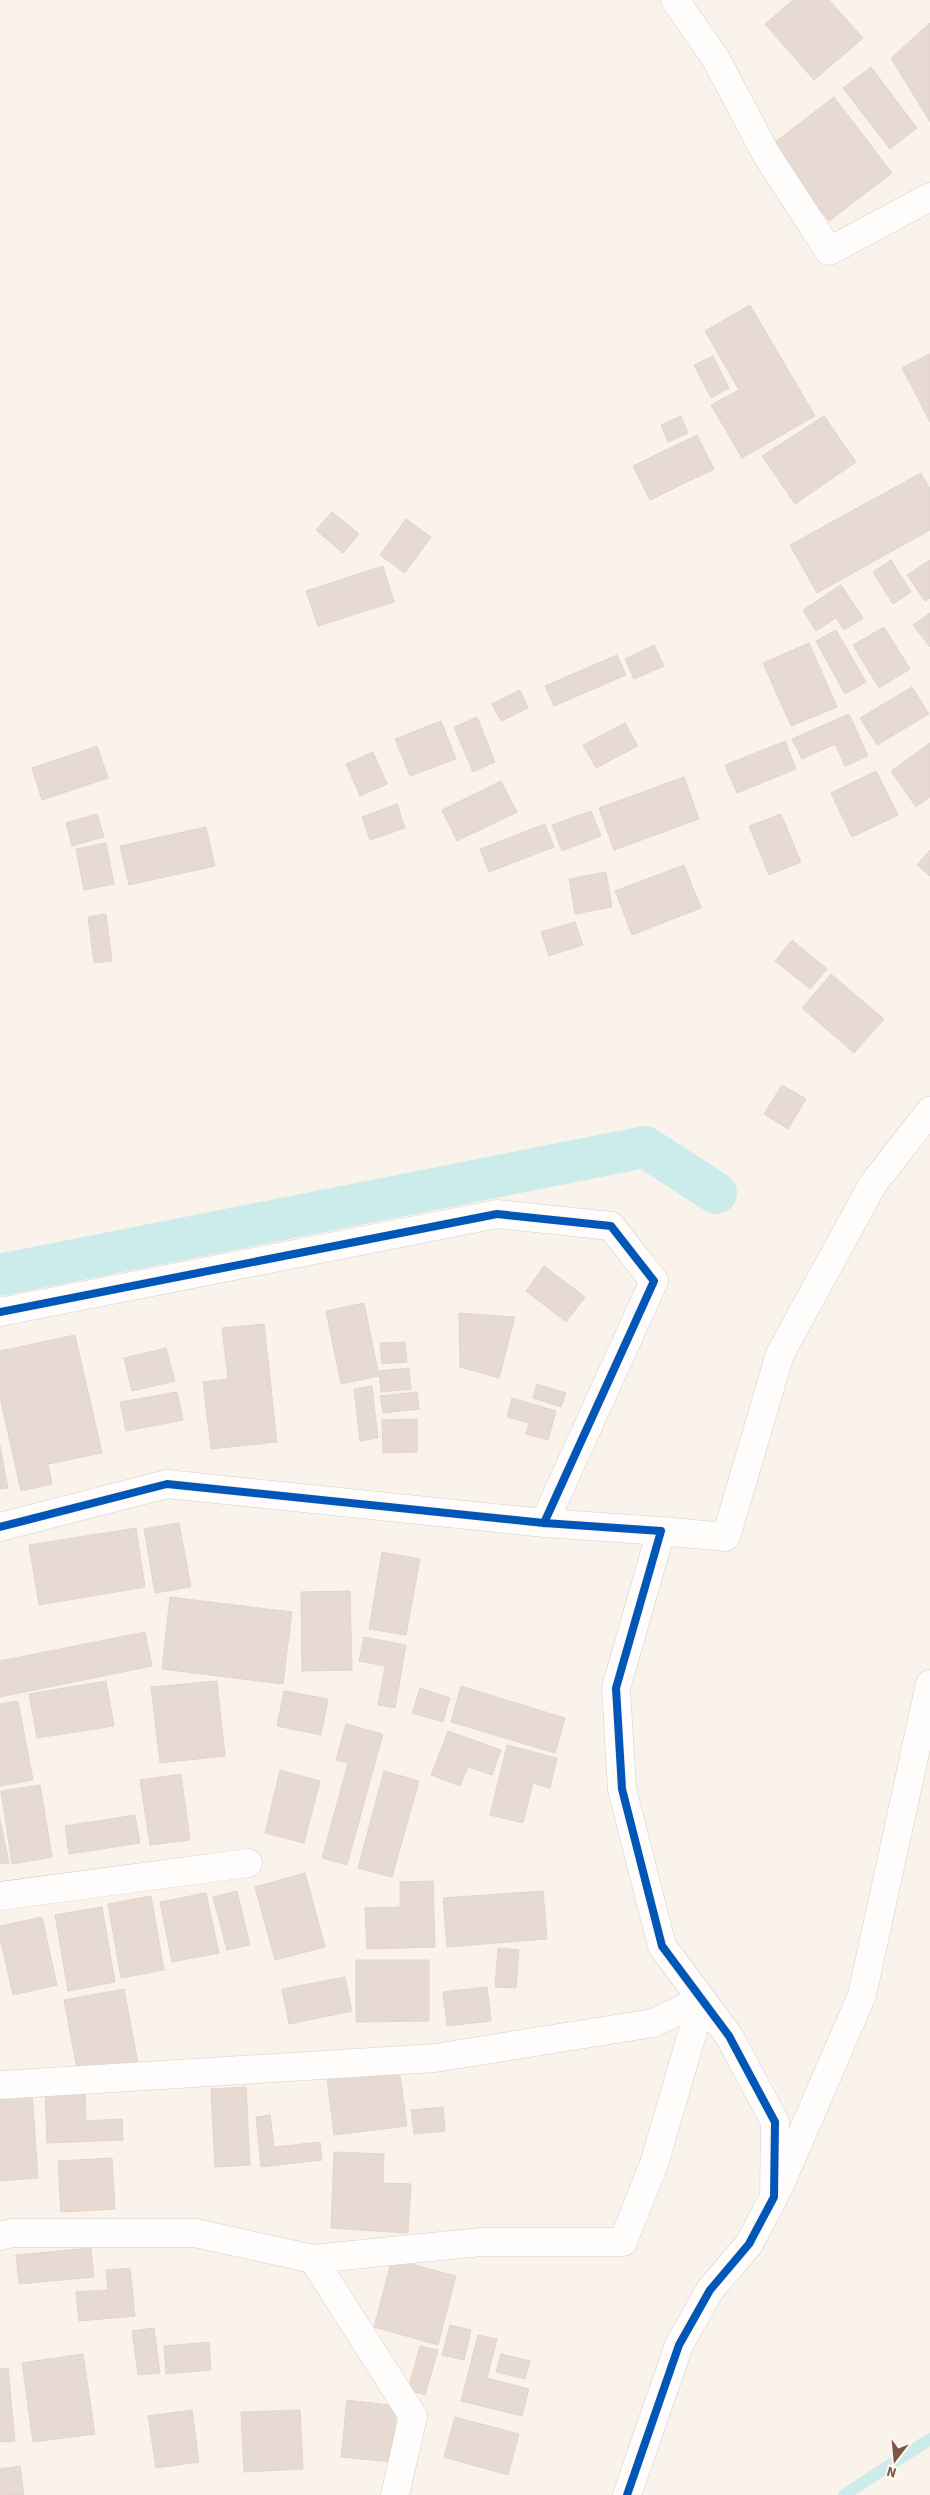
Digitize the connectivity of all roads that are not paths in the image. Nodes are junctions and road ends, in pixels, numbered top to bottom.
1 (675, 0) edge
2 (930, 197) edge
3 (930, 1111) edge
4 (0, 1312) edge
5 (544, 1523) junction
6 (0, 1527) edge
7 (661, 1531) junction
8 (930, 1684) edge
9 (248, 1863) dead end
10 (0, 1896) edge
11 (702, 2000) junction
12 (0, 2085) edge
13 (774, 2197) junction
14 (0, 2236) edge
15 (313, 2259) junction
16 (395, 2495) edge
17 (627, 2495) edge

1 - 2 street
3 - 7 street
4 - 5 street
5 - 6 street
5 - 7 street
7 - 11 street
8 - 13 street
9 - 10 street
11 - 12 street
11 - 13 street
11 - 15 street
13 - 17 street
14 - 15 street
15 - 16 street

